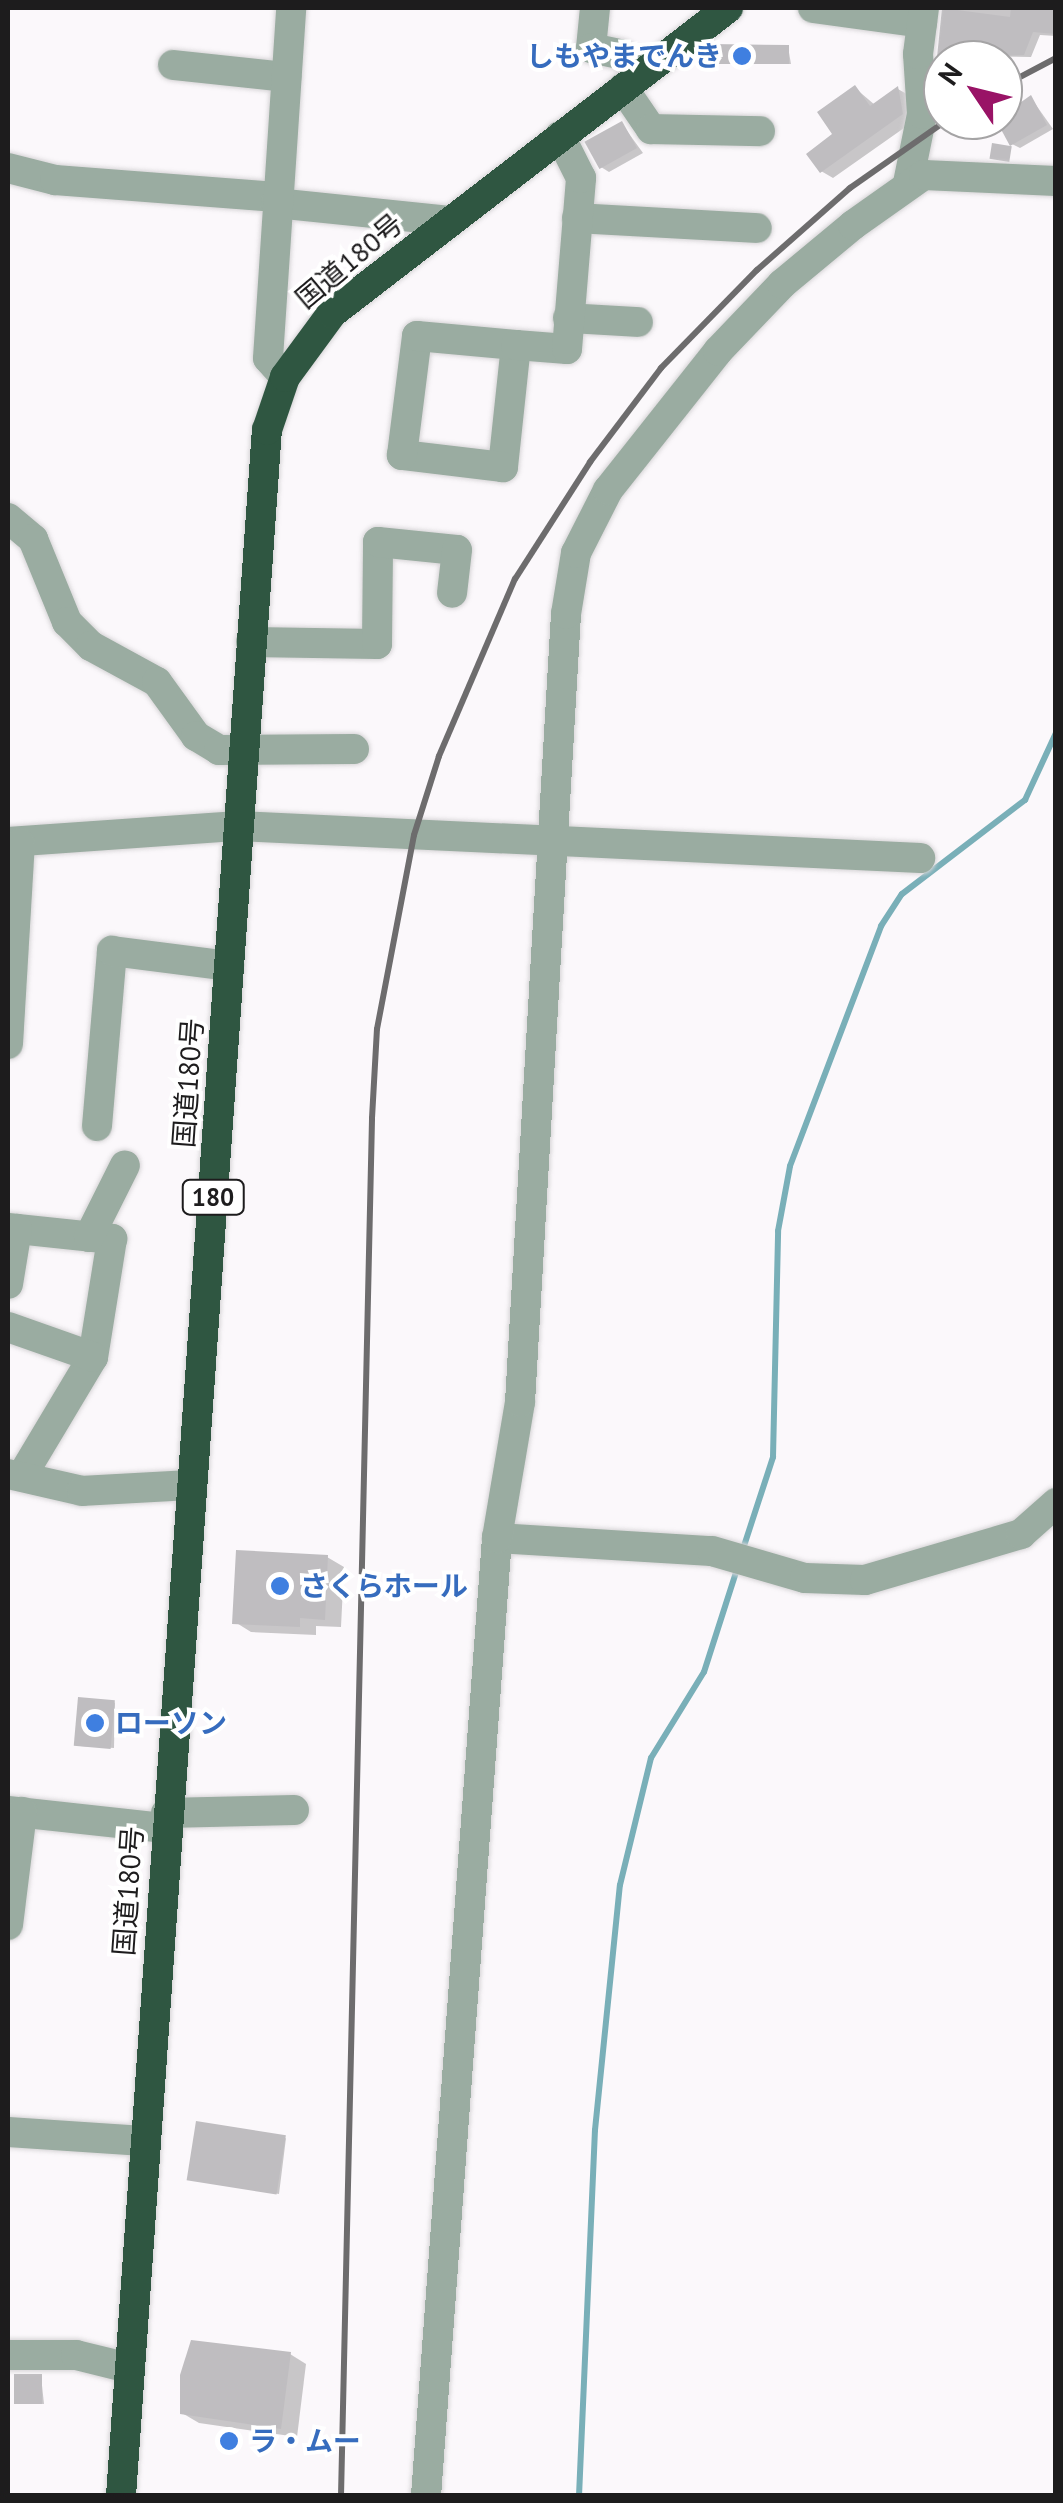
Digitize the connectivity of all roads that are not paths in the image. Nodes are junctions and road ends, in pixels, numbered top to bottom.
1 (291, 8) edge
2 (595, 8) edge
3 (728, 8) edge
4 (813, 8) edge
5 (923, 15) edge
6 (173, 65) dead end
7 (286, 77) junction
8 (634, 80) junction
9 (760, 131) dead end
10 (560, 136) junction
11 (8, 168) edge
12 (1056, 180) edge
13 (908, 183) junction
14 (276, 200) junction
15 (577, 218) junction
16 (449, 221) junction
17 (757, 228) dead end
18 (568, 318) junction
19 (638, 322) dead end
20 (516, 345) junction
21 (284, 377) junction
22 (8, 518) edge
23 (452, 593) dead end
24 (250, 642) junction
25 (243, 750) junction
26 (354, 750) dead end
27 (238, 826) junction
28 (553, 842) junction
29 (14, 843) edge
30 (920, 858) dead end
31 (229, 966) junction
32 (8, 1044) edge
33 (97, 1126) dead end
34 (126, 1165) dead end
35 (12, 1228) edge
36 (89, 1236) junction
37 (8, 1284) edge
38 (8, 1327) edge
39 (94, 1357) junction
40 (15, 1474) edge
41 (189, 1485) junction
42 (1056, 1503) edge
43 (496, 1538) junction
44 (294, 1810) dead end
45 (15, 1812) edge
46 (166, 1821) junction
47 (8, 1925) edge
48 (8, 2132) edge
49 (144, 2141) junction
50 (8, 2355) edge
51 (129, 2368) junction
52 (121, 2496) edge
53 (426, 2496) edge

1 - 7 street
2 - 8 street
3 - 8 highway, 国道180号 / 180
4 - 5 street
5 - 13 street
6 - 7 street
7 - 14 street
8 - 9 street
8 - 10 highway, 国道180号 / 180
10 - 15 street
10 - 16 highway, 国道180号 / 180
11 - 14 street
12 - 13 street
13 - 28 street
14 - 16 street
14 - 21 street
15 - 17 street
15 - 18 street
16 - 21 highway, 国道180号 / 180
18 - 19 street
18 - 20 street
20 - 20 street
21 - 24 highway, 国道180号 / 180
22 - 25 street
23 - 24 street
24 - 25 highway, 国道180号 / 180
25 - 26 street
25 - 27 highway, 国道180号 / 180
27 - 28 street
27 - 29 street
27 - 31 highway, 国道180号 / 180
28 - 30 street
28 - 43 street
29 - 32 street
31 - 33 street
31 - 41 highway, 国道180号 / 180
34 - 36 street
35 - 36 street
35 - 37 street
36 - 39 street
38 - 39 street
39 - 40 street
40 - 41 street
41 - 46 highway, 国道180号 / 180
42 - 43 street
43 - 53 street
44 - 46 street
45 - 46 street
45 - 47 street
46 - 49 highway, 国道180号 / 180
48 - 49 street
49 - 51 highway, 国道180号 / 180
50 - 51 street
51 - 52 highway, 国道180号 / 180

